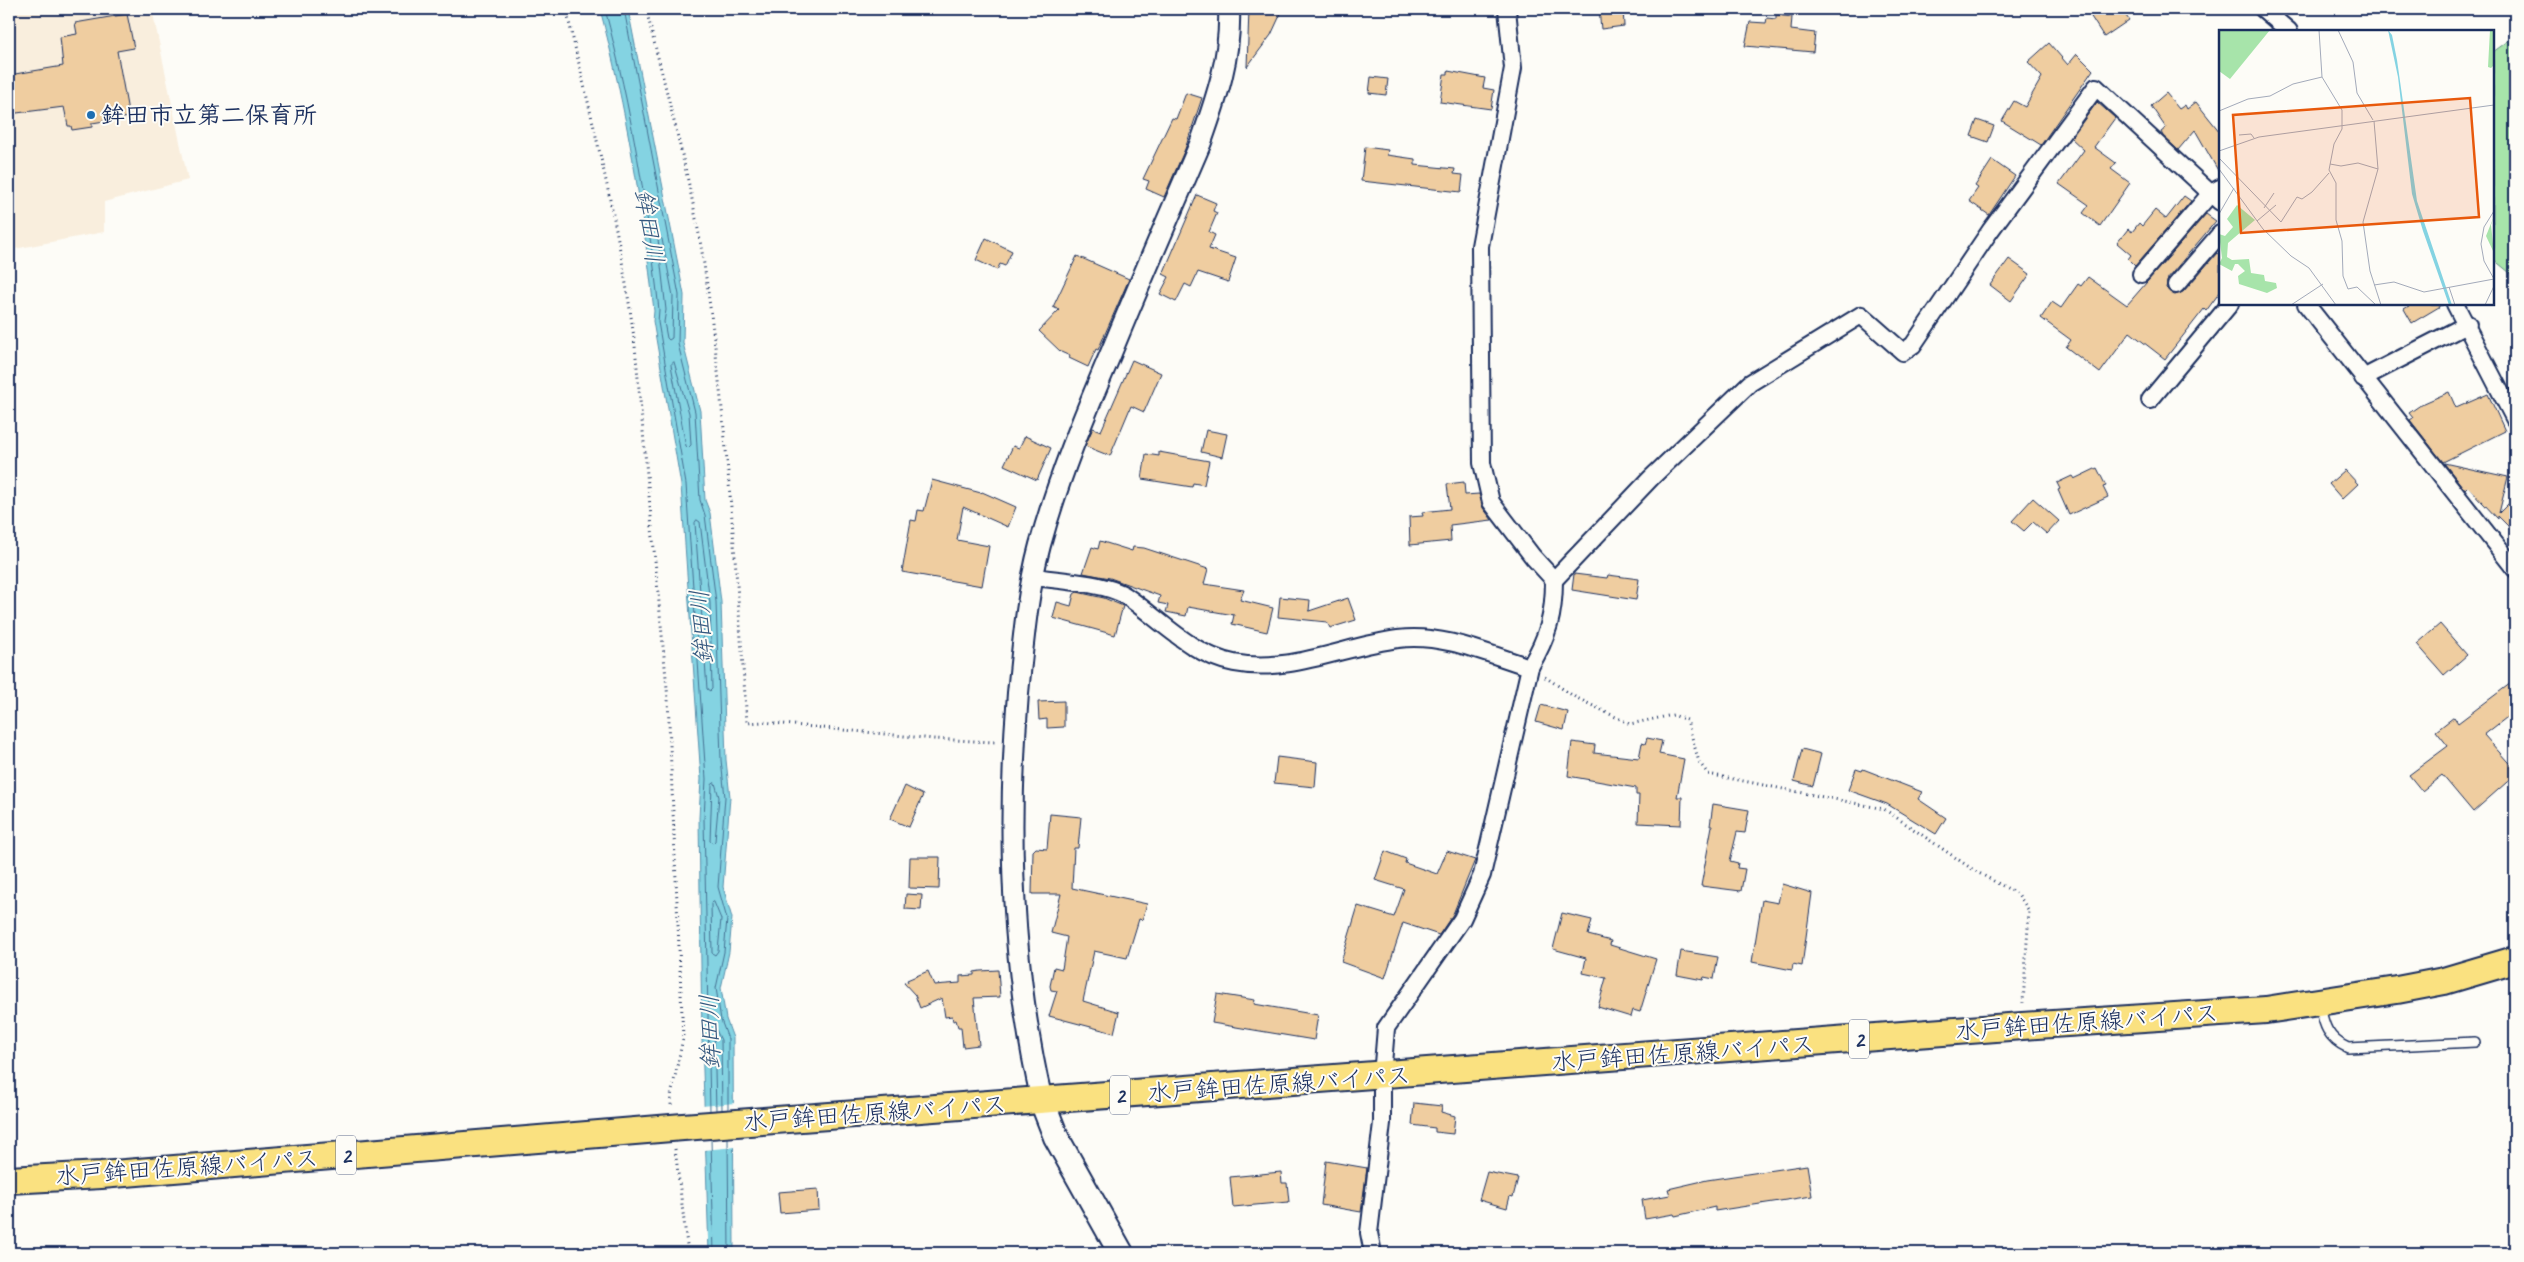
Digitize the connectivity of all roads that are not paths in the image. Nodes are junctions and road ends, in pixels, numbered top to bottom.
1 (1229, 9) edge
2 (1507, 9) edge
3 (2263, 9) edge
4 (2288, 30) edge
5 (2217, 194) edge
6 (2219, 235) edge
7 (2141, 274) dead end
8 (2176, 285) dead end
9 (2229, 305) edge
10 (2307, 305) edge
11 (2456, 305) edge
12 (2468, 324) junction
13 (2363, 378) junction
14 (2150, 400) dead end
15 (2515, 420) edge
16 (2515, 569) edge
17 (1033, 577) junction
18 (1554, 580) junction
19 (1530, 668) junction
20 (2515, 960) edge
21 (2320, 1003) junction
22 (2475, 1042) dead end
23 (1382, 1076) junction
24 (1042, 1101) junction
25 (9, 1180) edge
26 (1121, 1253) edge
27 (1373, 1253) edge

1 - 17 street
2 - 18 street
3 - 4 street
5 - 7 street
5 - 18 street
6 - 8 street
9 - 14 street
10 - 13 street
11 - 12 street
12 - 13 street
12 - 15 street
13 - 16 street
17 - 19 street
17 - 24 street
18 - 19 street
19 - 23 street
20 - 21 main road, 水戸鉾田佐原線バイパス / 2
21 - 22 lane
21 - 23 main road, 水戸鉾田佐原線バイパス / 2
23 - 24 main road, 水戸鉾田佐原線バイパス / 2
23 - 27 street
24 - 25 main road, 水戸鉾田佐原線バイパス / 2
24 - 26 main road

